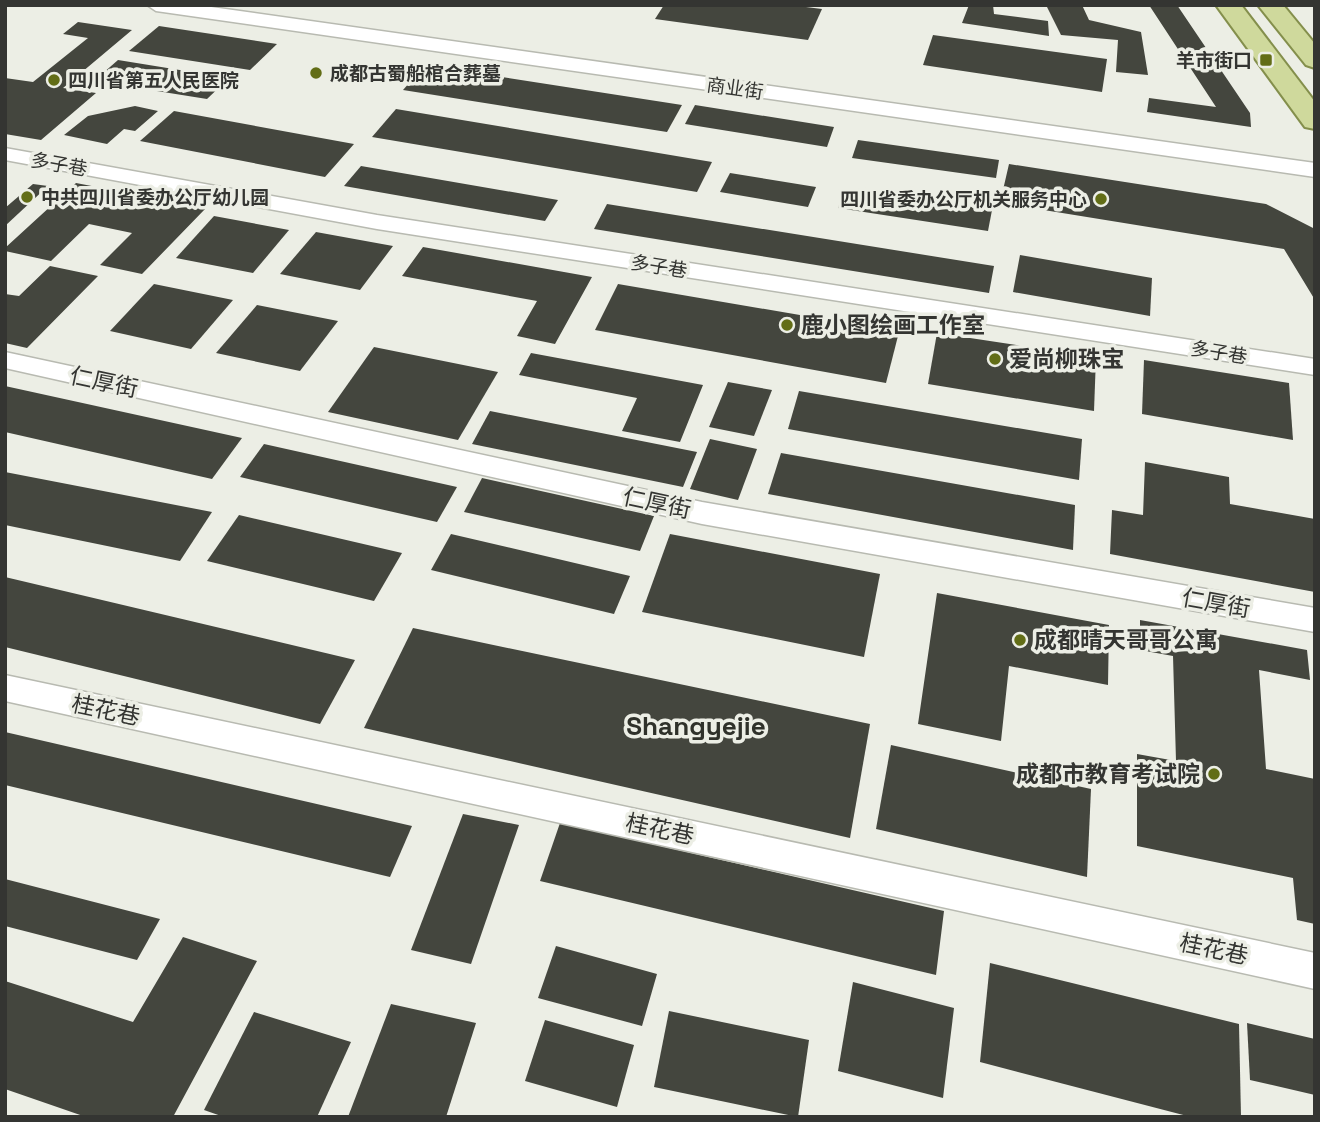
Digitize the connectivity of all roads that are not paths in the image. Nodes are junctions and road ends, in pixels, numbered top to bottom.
1 (156, 5) edge
2 (1272, 7) edge
3 (1231, 9) edge
4 (1315, 60) edge
5 (1315, 121) edge
6 (5, 154) edge
7 (1315, 170) edge
8 (5, 360) edge
9 (1315, 367) edge
10 (1315, 620) edge
11 (5, 688) edge
12 (1315, 971) edge

1 - 7 street, 商业街
2 - 4 main road
3 - 5 main road
6 - 9 street, 多子巷
8 - 10 street, 仁厚街
11 - 12 street, 桂花巷

